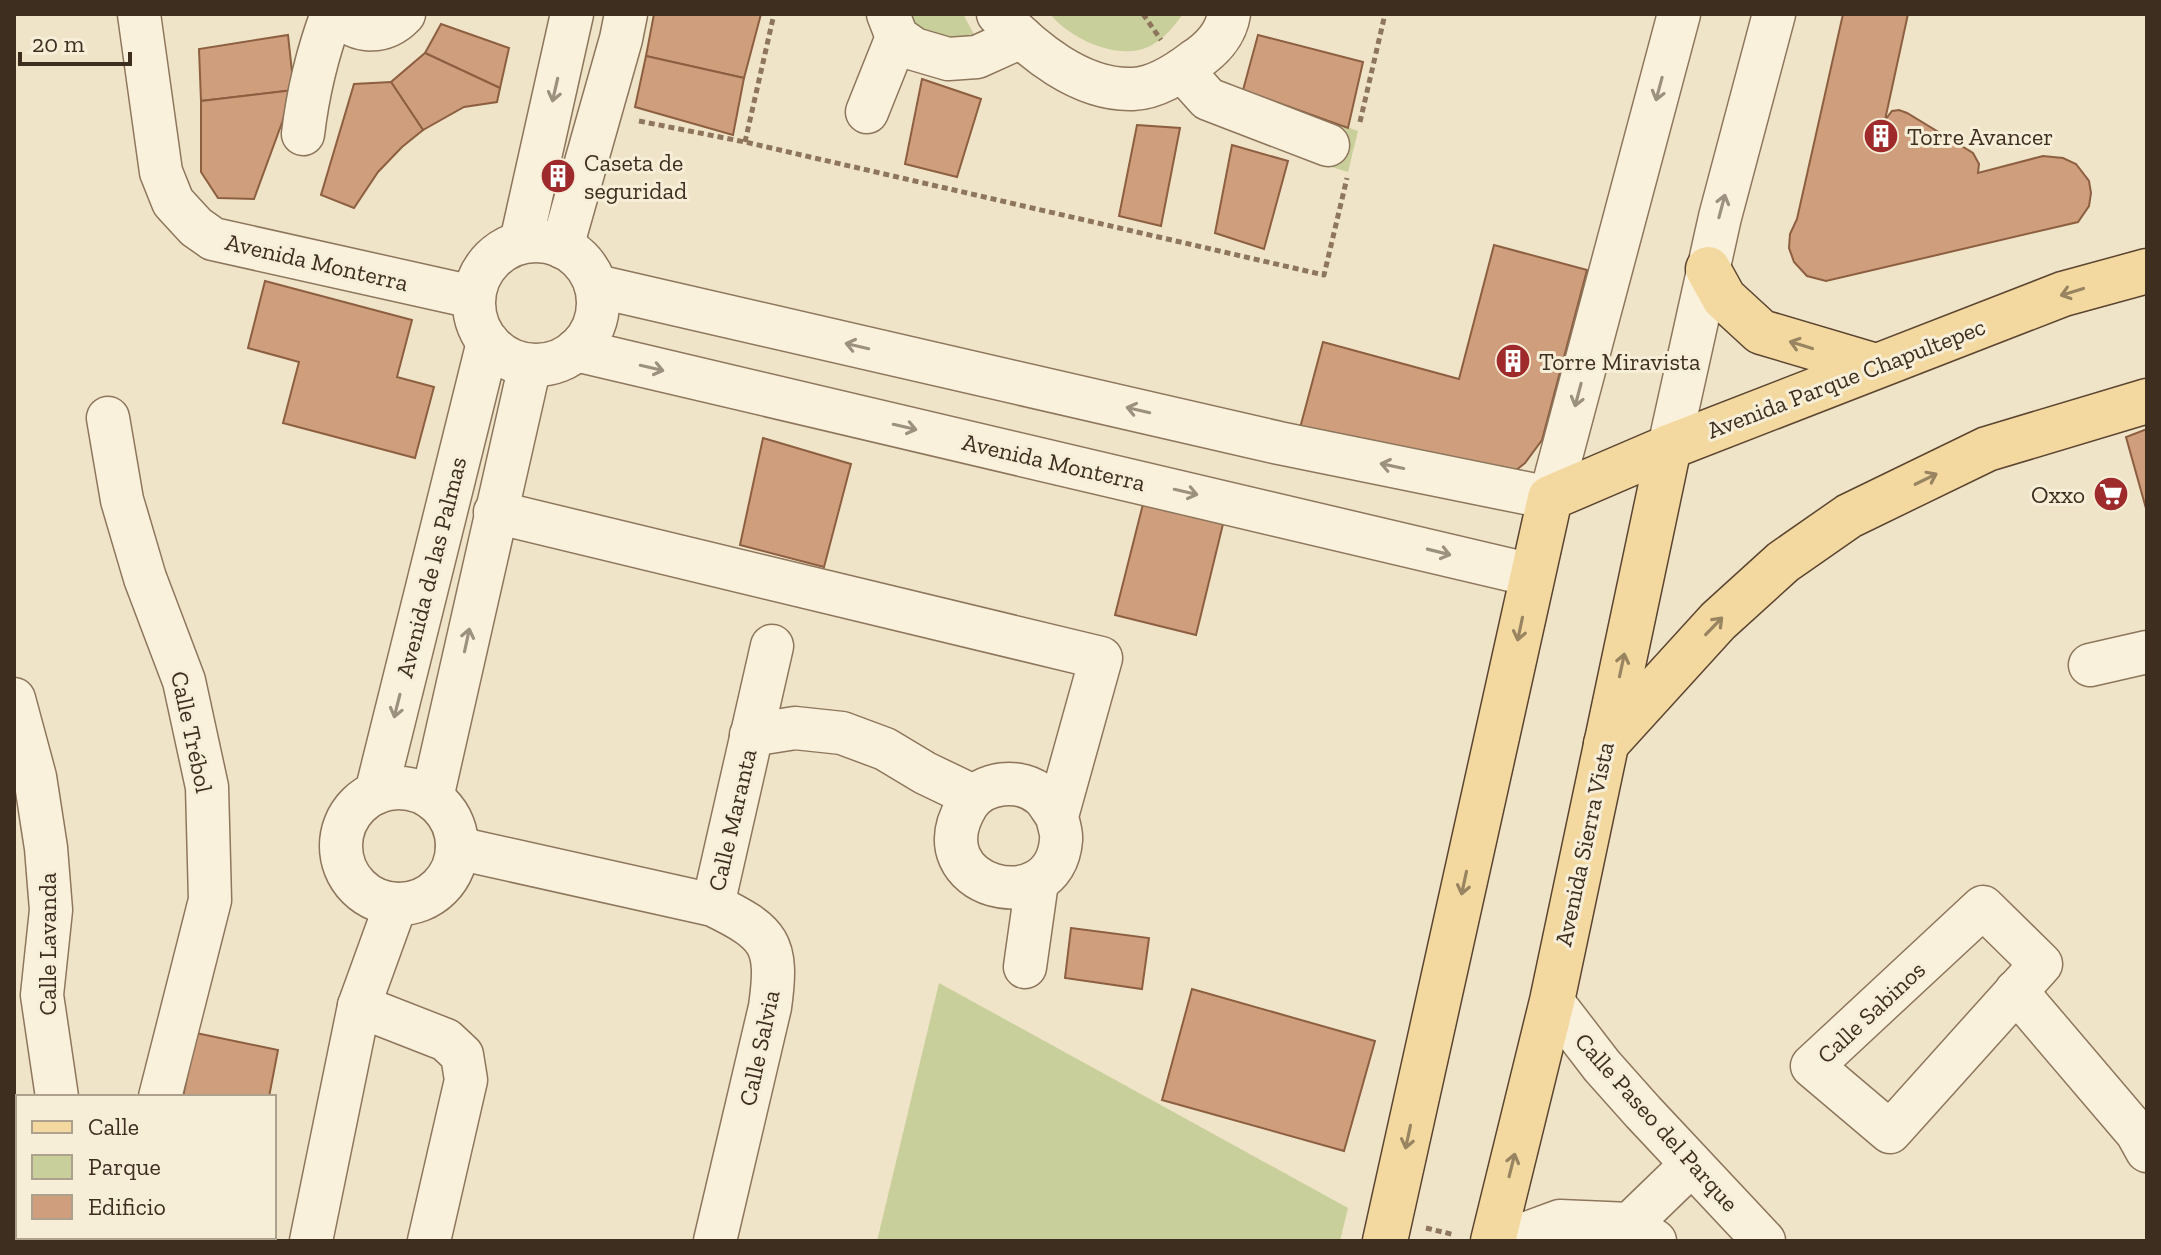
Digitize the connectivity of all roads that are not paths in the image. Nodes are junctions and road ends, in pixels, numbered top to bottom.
1 (139, 14) edge
2 (332, 14) edge
3 (339, 14) edge
4 (404, 14) edge
5 (1229, 14) edge
6 (1679, 14) edge
7 (1774, 14) edge
8 (563, 17) edge
9 (1009, 25) edge
10 (892, 26) edge
11 (624, 27) edge
12 (1182, 70) junction
13 (867, 112) dead end
14 (303, 134) dead end
15 (1345, 149) road end
16 (521, 242) junction
17 (562, 247) junction
18 (1708, 269) junction
19 (2147, 271) edge
20 (596, 286) junction
21 (473, 297) junction
22 (488, 342) junction
23 (576, 350) junction
24 (530, 365) junction
25 (1876, 366) junction
26 (2147, 401) edge
27 (108, 418) dead end
28 (1279, 443) junction
29 (1669, 447) junction
30 (1550, 498) junction
31 (1264, 510) junction
32 (495, 512) junction
33 (1532, 575) junction
34 (772, 646) dead end
35 (2147, 652) edge
36 (2090, 665) dead end
37 (14, 699) edge
38 (751, 735) junction
39 (1605, 746) junction
40 (376, 793) junction
41 (973, 796) junction
42 (432, 798) junction
43 (1057, 816) junction
44 (457, 848) junction
45 (1037, 882) junction
46 (396, 904) junction
47 (713, 905) junction
48 (1025, 967) dead end
49 (2016, 991) junction
50 (1552, 1001) junction
51 (359, 1006) junction
52 (57, 1095) edge
53 (161, 1095) edge
54 (2147, 1151) edge
55 (1691, 1165) junction
56 (1388, 1230) edge
57 (1643, 1232) edge
58 (1478, 1239) edge
59 (311, 1241) edge
60 (429, 1241) edge
61 (715, 1241) edge
62 (1505, 1241) edge
63 (1764, 1241) edge

1 - 21 street, Avenida Monterra
2 - 14 street
3 - 4 street
5 - 12 street
6 -> 30 street
18 -> 7 street
8 - 11 street
8 -> 16 street
9 - 10 street
9 - 12 street
10 - 13 street
11 - 17 street
12 - 15 street
16 - 17 street
16 - 21 street
17 - 20 street
25 -> 18 main road
18 - 29 street
19 -> 25 main road, Avenida Parque Chapultepec
20 - 23 street
28 -> 20 street
21 - 22 street
22 - 24 street
22 -> 40 street, Avenida de las Palmas
23 - 24 street
23 -> 31 street, Avenida Monterra
24 - 32 street, Avenida de las Palmas
25 - 29 main road, Avenida Parque Chapultepec
39 -> 26 main road
27 - 53 street, Calle Trébol
30 -> 28 street
28 - 31 street
29 - 30 main road, Avenida Parque Chapultepec
39 -> 29 main road, Avenida Sierra Vista
30 - 33 main road
31 -> 33 street, Avenida Monterra
42 -> 32 street, Avenida de las Palmas
32 - 43 street
33 -> 56 main road
34 - 38 street, Calle Maranta
35 - 36 street
37 - 52 street, Calle Lavanda
38 - 41 street, Calle Maranta
38 - 47 street, Calle Maranta
39 - 50 main road, Avenida Sierra Vista
40 - 42 street
40 - 46 street
41 - 43 street
41 - 45 street
42 - 44 street
43 - 45 street
44 - 46 street
44 - 47 street, Calle Salvia
45 - 48 street
46 - 51 street
47 - 61 street, Calle Salvia
49 - 49 street, Calle Sabinos
49 - 54 street
50 - 55 street, Calle Paseo del Parque
58 -> 50 main road, Avenida Sierra Vista
51 - 59 street
51 - 60 street
55 - 57 street
55 - 63 street, Calle Paseo del Parque
57 - 62 street

